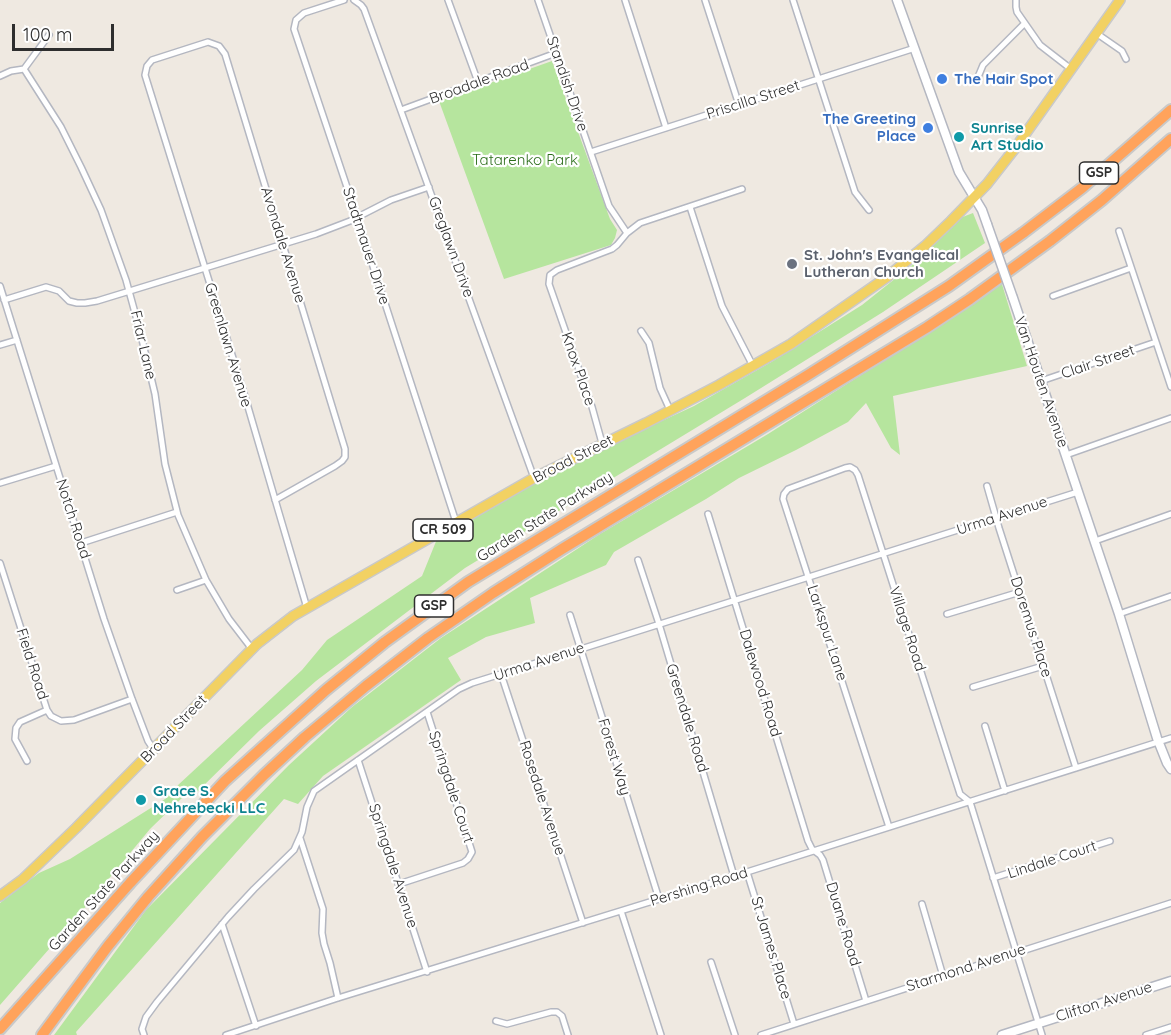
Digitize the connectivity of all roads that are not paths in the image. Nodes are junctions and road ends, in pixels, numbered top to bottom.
1 (344, 0) edge
2 (354, 0) edge
3 (448, 0) edge
4 (538, 0) edge
5 (625, 0) edge
6 (705, 0) edge
7 (793, 0) edge
8 (897, 0) edge
9 (1016, 0) edge
10 (1120, 0) edge
11 (1024, 24) junction
12 (1096, 33) junction
13 (49, 35) dead end
14 (915, 48) junction
15 (556, 53) junction
16 (1126, 59) dead end
17 (24, 69) junction
18 (1071, 69) junction
19 (0, 76) edge
20 (978, 77) dead end
21 (818, 79) junction
22 (147, 82) joint
23 (477, 82) junction
24 (739, 105) junction
25 (401, 110) junction
26 (1171, 110) edge
27 (666, 128) junction
28 (1171, 139) edge
29 (591, 152) junction
30 (429, 187) junction
31 (742, 189) dead end
32 (975, 198) junction
33 (690, 207) junction
34 (869, 210) dead end
35 (357, 217) junction
36 (1119, 231) dead end
37 (627, 233) junction
38 (282, 244) junction
39 (204, 267) junction
40 (1131, 268) junction
41 (0, 286) edge
42 (129, 290) junction
43 (2, 296) edge
44 (1053, 296) dead end
45 (641, 331) dead end
46 (17, 340) junction
47 (1156, 342) junction
48 (0, 345) edge
49 (753, 366) junction
50 (1041, 381) junction
51 (1171, 386) edge
52 (670, 410) junction
53 (1171, 418) edge
54 (602, 443) junction
55 (1066, 455) junction
56 (56, 466) junction
57 (837, 471) joint
58 (534, 478) junction
59 (0, 483) edge
60 (987, 486) dead end
61 (1078, 492) junction
62 (275, 500) junction
63 (177, 512) junction
64 (708, 514) dead end
65 (1171, 514) edge
66 (996, 518) junction
67 (456, 522) junction
68 (1095, 541) junction
69 (81, 543) junction
70 (883, 554) junction
71 (638, 560) dead end
72 (0, 563) edge
73 (809, 577) junction
74 (206, 580) junction
75 (3, 583) edge
76 (177, 590) dead end
77 (1020, 592) junction
78 (1171, 596) edge
79 (735, 600) junction
80 (307, 608) junction
81 (947, 614) dead end
82 (1119, 614) junction
83 (570, 615) dead end
84 (659, 624) junction
85 (252, 649) junction
86 (580, 649) junction
87 (1044, 666) junction
88 (501, 674) junction
89 (973, 687) dead end
90 (132, 699) junction
91 (47, 710) junction
92 (427, 712) junction
93 (985, 726) dead end
94 (1171, 738) edge
95 (1159, 742) junction
96 (154, 750) junction
97 (358, 760) junction
98 (27, 761) dead end
99 (1076, 768) junction
100 (1171, 769) edge
101 (1005, 791) junction
102 (970, 802) junction
103 (889, 827) junction
104 (300, 837) junction
105 (1110, 841) dead end
106 (814, 851) junction
107 (747, 872) junction
108 (734, 876) junction
109 (993, 878) junction
110 (399, 884) junction
111 (0, 896) edge
112 (658, 899) junction
113 (1171, 903) edge
114 (922, 904) dead end
115 (621, 911) junction
116 (583, 922) junction
117 (222, 924) junction
118 (1016, 952) junction
119 (711, 962) dead end
120 (427, 972) junction
121 (943, 976) junction
122 (1171, 981) edge
123 (338, 999) junction
124 (866, 1000) junction
125 (496, 1021) dead end
126 (1038, 1023) junction
127 (794, 1024) junction
128 (256, 1026) junction
129 (1171, 1027) edge
130 (0, 1029) edge
131 (42, 1035) edge
132 (144, 1035) edge
133 (226, 1035) edge
134 (568, 1035) edge
135 (661, 1035) edge
136 (735, 1035) edge
137 (761, 1035) edge
138 (1002, 1035) edge
139 (1042, 1035) edge
140 (1146, 1035) edge

1 - 35 street, Stadtmauer Drive
2 - 25 street, Greglawn Drive
3 - 23 street
4 - 15 street, Standish Drive
5 - 27 street
6 - 24 street
7 - 21 street
8 - 14 main road, Van Houten Avenue
9 - 11 street
10 - 12 main road, Broad Street / CR 509
11 - 18 street
11 - 20 street
12 - 16 street
12 - 18 main road, Broad Street / CR 509
13 - 17 street
14 - 21 street, Priscilla Street
14 - 32 main road, Van Houten Avenue
15 - 23 street, Broadale Road
15 - 29 street, Standish Drive
17 - 19 street
17 - 42 street, Friar Lane
18 - 32 main road, Broad Street / CR 509
21 - 24 street, Priscilla Street
21 - 34 street
22 - 38 street, Avondale Avenue
22 - 39 street, Greenlawn Avenue
23 - 25 street, Broadale Road
24 - 27 street, Priscilla Street
25 - 30 street, Greglawn Drive
26 - 130 highway, Garden State Parkway / GSP
27 - 29 street, Priscilla Street
28 - 131 highway, GSP
29 - 37 street, Standish Drive
30 - 35 street
30 - 58 street, Greglawn Drive
31 - 33 street
32 - 49 main road, Broad Street / CR 509
32 - 50 main road, Van Houten Avenue, bridge
33 - 37 street
33 - 49 street
35 - 38 street
35 - 67 street, Stadtmauer Drive
36 - 40 street
37 - 54 street, Knox Place
38 - 39 street
38 - 62 street, Avondale Avenue
39 - 42 street
39 - 62 street, Greenlawn Avenue
40 - 44 street
40 - 47 street
41 - 43 street, Notch Road
42 - 43 street
42 - 63 street, Friar Lane
43 - 46 street, Notch Road
45 - 52 street
46 - 48 street
46 - 56 street, Notch Road
47 - 50 street, Clair Street
47 - 51 street
49 - 52 main road, Broad Street / CR 509
50 - 55 main road, Van Houten Avenue
52 - 54 main road, Broad Street / CR 509
53 - 55 street
54 - 58 main road, Broad Street / CR 509
55 - 61 main road, Van Houten Avenue
56 - 59 street
56 - 69 street, Notch Road
57 - 70 street, Village Road
57 - 73 street, Larkspur Lane
58 - 67 main road, Broad Street / CR 509
60 - 66 street, Doremus Place
61 - 66 street, Urma Avenue
61 - 68 main road, Van Houten Avenue
62 - 80 street, Greenlawn Avenue
63 - 69 street
63 - 74 street, Friar Lane
64 - 79 street, Dalewood Road
65 - 68 street
66 - 70 street, Urma Avenue
66 - 77 street, Doremus Place
67 - 80 main road, Broad Street / CR 509
68 - 82 main road, Van Houten Avenue
69 - 90 street, Notch Road
70 - 73 street, Urma Avenue
70 - 102 street, Village Road
71 - 84 street, Greendale Road
72 - 75 street, Field Road
73 - 79 street, Urma Avenue
73 - 103 street, Larkspur Lane
74 - 76 street
74 - 85 street, Friar Lane
75 - 91 street, Field Road
77 - 81 street
77 - 87 street, Doremus Place
78 - 82 street
79 - 84 street, Urma Avenue
79 - 106 street, Dalewood Road
80 - 85 main road, Broad Street / CR 509
82 - 95 main road, Van Houten Avenue
83 - 86 street, Forest Way
84 - 86 street, Urma Avenue
84 - 108 street, Greendale Road
85 - 96 main road, Broad Street / CR 509
86 - 88 street, Urma Avenue
86 - 112 street, Forest Way
87 - 89 street
87 - 99 street, Doremus Place
88 - 92 street, Urma Avenue
88 - 116 street, Rosedale Avenue
90 - 91 street, Field Road
90 - 96 street, Notch Road
91 - 98 street
92 - 97 street, Urma Avenue
92 - 110 street, Springdale Court
93 - 101 street
94 - 95 street, Pershing Road
95 - 99 street, Pershing Road
95 - 100 main road, Van Houten Avenue
96 - 111 main road, Broad Street / CR 509
97 - 104 street, Urma Avenue
97 - 110 street, Springdale Avenue
99 - 101 street, Pershing Road
101 - 102 street, Pershing Road
102 - 103 street, Pershing Road
102 - 109 street, Village Road
103 - 106 street, Pershing Road
104 - 117 street, Urma Avenue
104 - 123 street
105 - 109 street, Lindale Court
106 - 107 street, Pershing Road
106 - 124 street, Duane Road
107 - 108 street, Pershing Road
107 - 127 street, St James Place
108 - 112 street, Pershing Road
109 - 118 street, Village Road
110 - 120 street, Springdale Avenue
112 - 115 street, Pershing Road
113 - 118 street, Starmond Avenue
114 - 121 street
115 - 116 street, Pershing Road
115 - 135 street
116 - 120 street, Pershing Road
117 - 128 street
117 - 132 street, Urma Avenue
118 - 121 street, Starmond Avenue
118 - 126 street, Village Road
119 - 136 street
120 - 123 street, Pershing Road
121 - 124 street, Starmond Avenue
122 - 126 main road, Clifton Avenue
123 - 128 street, Pershing Road
124 - 127 street, Starmond Avenue
125 - 134 street
126 - 138 main road, Clifton Avenue
126 - 139 street, Village Road
127 - 137 street, Starmond Avenue
128 - 133 street, Pershing Road
129 - 140 street

